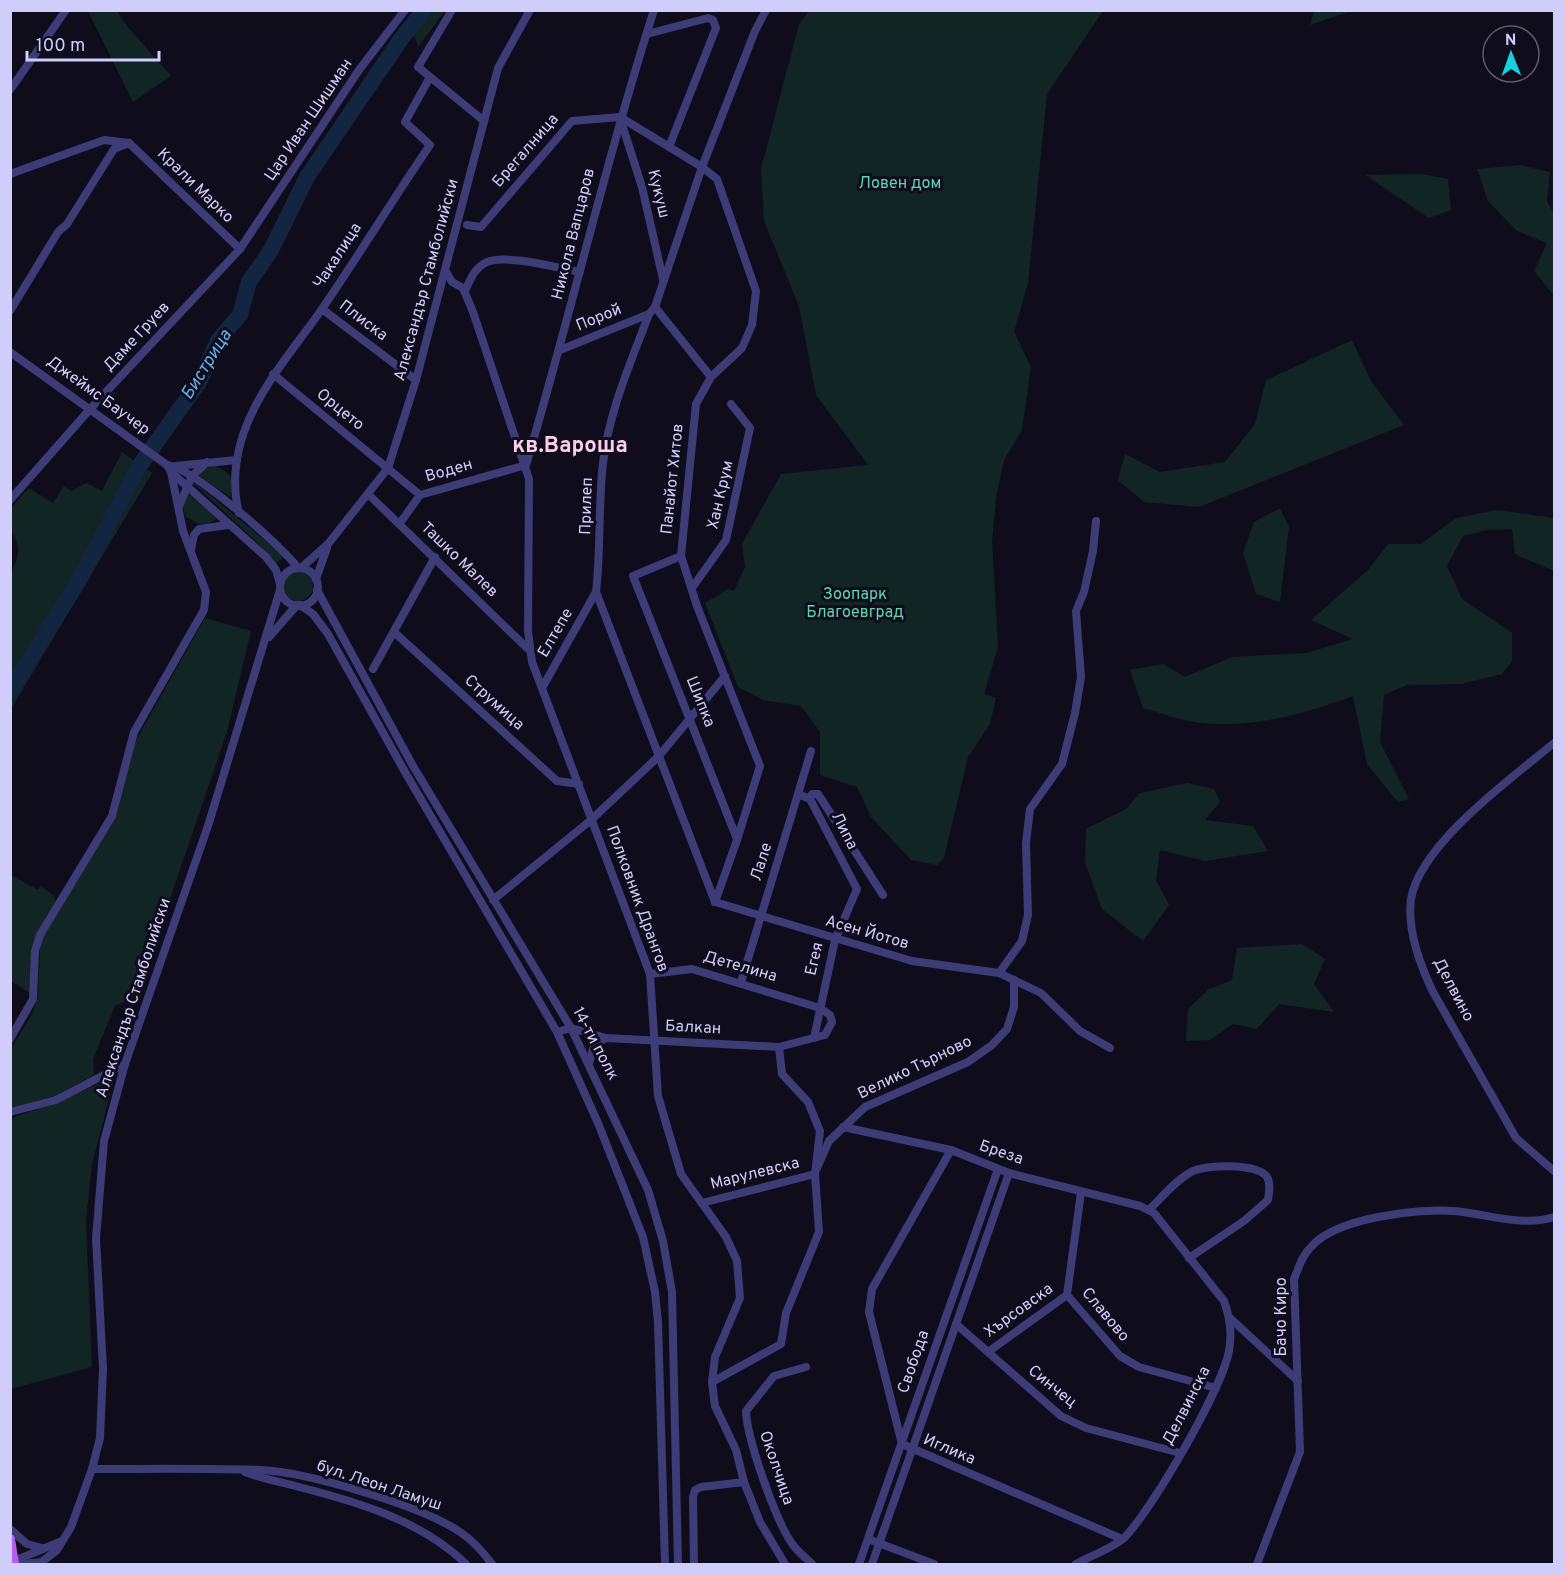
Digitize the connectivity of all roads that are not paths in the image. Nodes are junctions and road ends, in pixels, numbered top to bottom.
1 (66, 10) edge
2 (405, 10) edge
3 (452, 10) edge
4 (530, 10) edge
5 (654, 10) edge
6 (766, 10) edge
7 (647, 34) junction
8 (430, 77) junction
9 (10, 90) edge
10 (620, 117) junction
11 (484, 121) junction
12 (129, 144) junction
13 (669, 147) junction
14 (702, 167) junction
15 (10, 174) edge
16 (467, 225) dead end
17 (240, 249) junction
18 (445, 270) junction
19 (580, 272) junction
20 (663, 279) junction
21 (465, 291) junction
22 (321, 309) junction
23 (652, 310) junction
24 (10, 311) edge
25 (560, 350) junction
26 (10, 352) edge
27 (273, 374) junction
28 (711, 376) junction
29 (416, 380) junction
30 (731, 404) dead end
31 (90, 408) junction
32 (237, 460) junction
33 (211, 462) junction
34 (526, 465) junction
35 (172, 468) junction
36 (388, 468) junction
37 (192, 476) junction
38 (186, 485) junction
39 (236, 486) junction
40 (368, 494) junction
41 (420, 495) junction
42 (10, 500) edge
43 (179, 513) junction
44 (239, 513) junction
45 (1096, 521) dead end
46 (400, 523) junction
47 (228, 525) junction
48 (202, 528) junction
49 (328, 544) junction
50 (191, 554) junction
51 (681, 556) junction
52 (435, 557) junction
53 (300, 568) junction
54 (316, 579) junction
55 (280, 587) junction
56 (692, 588) junction
57 (317, 590) junction
58 (596, 592) junction
59 (298, 605) junction
60 (394, 632) junction
61 (262, 647) junction
62 (528, 649) junction
63 (373, 669) dead end
64 (724, 676) junction
65 (542, 688) junction
66 (690, 718) junction
67 (1554, 742) edge
68 (811, 751) dead end
69 (659, 756) junction
70 (579, 784) junction
71 (798, 794) junction
72 (810, 799) junction
73 (591, 820) junction
74 (737, 840) junction
75 (857, 889) joint
76 (883, 895) dead end
77 (493, 900) junction
78 (715, 902) junction
79 (761, 917) junction
80 (835, 940) junction
81 (999, 973) junction
82 (650, 974) junction
83 (1014, 980) junction
84 (741, 982) junction
85 (820, 1008) junction
86 (571, 1028) junction
87 (557, 1032) junction
88 (606, 1038) junction
89 (814, 1038) junction
90 (10, 1039) edge
91 (653, 1041) junction
92 (779, 1047) junction
93 (1110, 1048) dead end
94 (124, 1064) junction
95 (589, 1065) junction
96 (10, 1112) edge
97 (843, 1127) junction
98 (951, 1150) junction
99 (998, 1169) junction
100 (1554, 1171) edge
101 (1010, 1173) junction
102 (815, 1174) junction
103 (1081, 1192) junction
104 (702, 1203) junction
105 (1149, 1210) junction
106 (1554, 1217) edge
107 (1189, 1258) junction
108 (1067, 1295) junction
109 (1230, 1318) junction
110 (956, 1324) junction
111 (988, 1352) junction
112 (806, 1367) dead end
113 (712, 1382) junction
114 (1298, 1382) junction
115 (1216, 1388) junction
116 (902, 1444) junction
117 (912, 1450) junction
118 (1180, 1453) junction
119 (92, 1469) junction
120 (242, 1471) junction
121 (744, 1482) junction
122 (10, 1529) edge
123 (10, 1539) edge
124 (868, 1539) junction
125 (1122, 1539) junction
126 (62, 1541) junction
127 (880, 1543) junction
128 (45, 1549) junction
129 (14, 1563) edge
130 (40, 1563) edge
131 (466, 1564) edge
132 (492, 1564) edge
133 (665, 1564) edge
134 (678, 1564) edge
135 (694, 1564) edge
136 (785, 1564) edge
137 (812, 1564) edge
138 (859, 1564) edge
139 (872, 1564) edge
140 (934, 1564) edge
141 (1076, 1564) edge
142 (1257, 1564) edge

1 - 9 street
2 - 17 street, Цар Иван Шишман
3 - 8 street
4 - 11 street, Александър Стамболийски
5 - 7 street, Никола Вапцаров
6 - 14 street, Прилеп
7 - 10 street, Никола Вапцаров
7 - 13 street
8 - 11 street
8 - 22 street, Чакалица
10 - 13 street, Панайот Хитов
10 - 16 street, Брегалница
10 - 19 street, Никола Вапцаров
10 - 20 street, Кукуш
11 - 18 street, Александър Стамболийски
12 - 15 street
12 - 17 street, Крали Марко
12 - 24 street
13 - 14 street, Панайот Хитов
14 - 20 street, Прилеп
14 - 28 street, Панайот Хитов
17 - 31 street, Даме Груев
18 - 21 street, Полковник Дрангов
18 - 29 street, Александър Стамболийски
19 - 21 street
19 - 25 street, Никола Вапцаров
20 - 23 street, Прилеп
21 - 34 street, Полковник Дрангов
22 - 27 street, Чакалица
22 - 29 street, Плиска
23 - 25 street, Порой
23 - 28 street
23 - 58 street, Прилеп
25 - 34 street, Никола Вапцаров
26 - 31 street, Джеймс Баучер
27 - 32 street, Чакалица
27 - 36 street, Орцето
28 - 51 street, Панайот Хитов
29 - 36 street, Александър Стамболийски
30 - 56 street, Хан Крум
31 - 35 street, Джеймс Баучер
31 - 42 street, Даме Груев
32 - 33 street
32 - 39 street, Чакалица
33 - 35 street
33 - 37 street
33 - 39 street
34 - 41 street, Воден
34 - 62 street, Полковник Дрангов
35 - 37 street, Джеймс Баучер
35 - 38 street, Джеймс Баучер
35 - 43 street
36 - 40 street, Александър Стамболийски
36 - 41 street, Воден
37 - 38 street
37 - 44 street, Джеймс Баучер
38 - 43 street
38 - 47 street, Джеймс Баучер
39 - 44 street, Чакалица
40 - 46 street, Ташко Малев
40 - 49 street, Александър Стамболийски
41 - 46 street
43 - 48 street
43 - 50 street
44 - 53 street, Джеймс Баучер
45 - 81 street
46 - 52 street, Ташко Малев
47 - 48 street
47 - 55 street, Джеймс Баучер
48 - 50 street
49 - 53 street, Александър Стамболийски
49 - 54 street, Александър Стамболийски
50 - 90 street
51 - 56 street, Панайот Хитов
51 - 66 street, Шипка
52 - 60 street
52 - 62 street, Ташко Малев
53 - 54 street
53 - 55 street
54 - 57 street
55 - 59 street
55 - 61 street, Александър Стамболийски
56 - 64 street, Панайот Хитов
57 - 59 street
57 - 77 street, 14-ти полк
58 - 65 street, Елтепе
58 - 69 street, Прилеп
59 - 61 street, Александър Стамболийски
59 - 87 street, 14-ти полк
60 - 63 street
60 - 70 street, Струмица
61 - 94 street, Александър Стамболийски
62 - 65 street, Полковник Дрангов
64 - 66 street
64 - 74 street, Панайот Хитов
65 - 70 street, Полковник Дрангов
66 - 69 street
66 - 74 street, Шипка
67 - 100 street, Делвино
68 - 71 street, Лале
69 - 73 street
69 - 78 street, Прилеп
70 - 73 street, Полковник Дрангов
71 - 72 street
71 - 79 street, Лале
72 - 75 street, Липа
72 - 76 street
73 - 77 street
73 - 82 street, Полковник Дрангов
74 - 78 street, Панайот Хитов
75 - 80 street, Егея
77 - 86 street, 14-ти полк
78 - 79 street, Асен Йотов
79 - 80 street, Асен Йотов
79 - 84 street, Лале
80 - 81 street, Асен Йотов
80 - 85 street, Егея
81 - 83 street, Асен Йотов
82 - 84 street, Детелина
82 - 91 street, Полковник Дрангов
83 - 93 street, Асен Йотов
83 - 97 street, Велико Търново
84 - 85 street, Детелина
85 - 89 street, Егея
85 - 89 street
86 - 87 street
86 - 88 street, Балкан
86 - 95 street, 14-ти полк
87 - 133 street, 14-ти полк
88 - 91 street, Балкан
88 - 95 street
89 - 92 street, Балкан
91 - 92 street, Балкан
91 - 104 street, Полковник Дрангов
92 - 102 street
94 - 96 street
94 - 119 street, Александър Стамболийски
95 - 134 street, 14-ти полк
97 - 98 street, Бреза
97 - 102 street, Велико Търново
98 - 99 street, Бреза
98 - 116 street, Иглика
99 - 101 street, Бреза
99 - 116 street, Свобода
101 - 103 street, Бреза
101 - 110 street, Свобода
102 - 104 street, Марулевска
102 - 113 street, Велико Търново
103 - 105 street, Бреза
103 - 108 street, Славово
104 - 113 street, Полковник Дрангов
105 - 107 street, Делвинска
105 - 107 street
106 - 114 street, Бачо Киро
107 - 109 street, Делвинска
108 - 111 street, Хърсовска
108 - 115 street, Славово
109 - 114 street
109 - 115 street, Делвинска
110 - 111 street, Синчец
110 - 117 street, Свобода
111 - 118 street, Синчец
112 - 137 street, Околчица
113 - 121 street, Полковник Дрангов
114 - 142 street, Бачо Киро
115 - 118 street, Делвинска
116 - 117 street, Иглика
116 - 124 street, Свобода
117 - 125 street, Иглика
117 - 127 street, Свобода
118 - 125 street, Делвинска
119 - 120 street, бул. Леон Ламуш
119 - 126 street, Александър Стамболийски
120 - 131 street, бул. Леон Ламуш
120 - 132 street, бул. Леон Ламуш
121 - 135 street
121 - 136 street, Полковник Дрангов
122 - 128 street
123 - 129 main road
124 - 127 street
124 - 138 street, Свобода
125 - 141 street, Делвинска
126 - 128 street
126 - 130 street, Александър Стамболийски
127 - 139 street, Свобода
127 - 140 street
128 - 129 street
129 - 130 street

